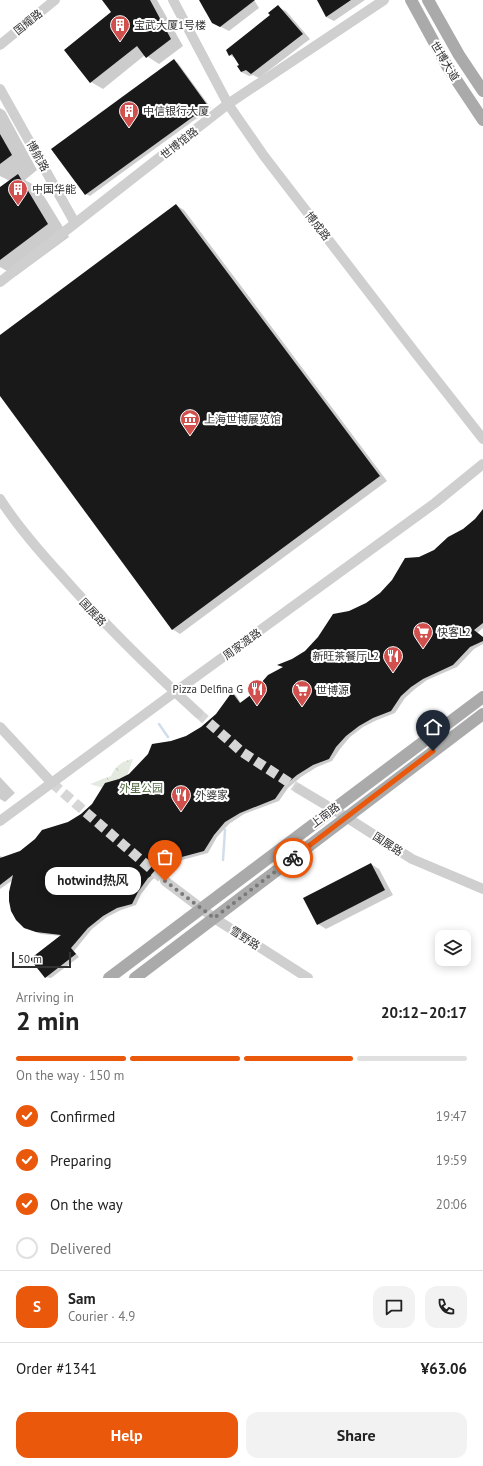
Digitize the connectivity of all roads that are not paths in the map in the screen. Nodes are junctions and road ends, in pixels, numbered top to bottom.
1 (55, 0) edge
2 (173, 0) edge
3 (384, 0) edge
4 (411, 0) edge
5 (428, 0) edge
6 (0, 45) edge
7 (0, 89) edge
8 (483, 92) edge
9 (228, 104) junction
10 (483, 120) edge
11 (75, 223) junction
12 (0, 282) edge
13 (483, 439) edge
14 (483, 464) edge
15 (0, 499) edge
16 (175, 692) junction
17 (483, 696) edge
18 (198, 713) tunnel mouth
19 (483, 714) edge
20 (0, 727) edge
21 (52, 783) junction
22 (299, 789) tunnel mouth
23 (333, 809) junction
24 (346, 817) junction
25 (0, 821) edge
26 (165, 881) tunnel mouth
27 (483, 889) edge
28 (201, 908) junction
29 (214, 918) junction
30 (109, 978) edge
31 (135, 978) edge
32 (308, 978) edge

1 - 6 street, 国耀路
2 - 9 street, 博成路
3 - 9 street, 世博馆路
4 - 10 main road, 世博大道
5 - 8 main road, 世博大道
7 - 11 street, 博航路
9 - 11 street, 世博馆路
9 - 13 street, 博成路
11 - 12 street, 世博馆路
14 - 16 street, 周家渡路
15 - 16 street, 国展路
16 - 18 street, 国展路
16 - 21 street, 周家渡路
17 - 23 main road, 上南路
19 - 24 main road, 上南路
20 - 21 street
21 - 25 street, 周家渡路
22 - 23 street, 国展路
23 - 24 street, 国展路
23 - 28 main road, 上南路
24 - 27 street, 国展路
24 - 29 main road, 上南路
26 - 28 street, 雪野路
28 - 29 street, 雪野路
28 - 30 main road, 上南路
29 - 31 main road, 上南路
29 - 32 street, 雪野路

